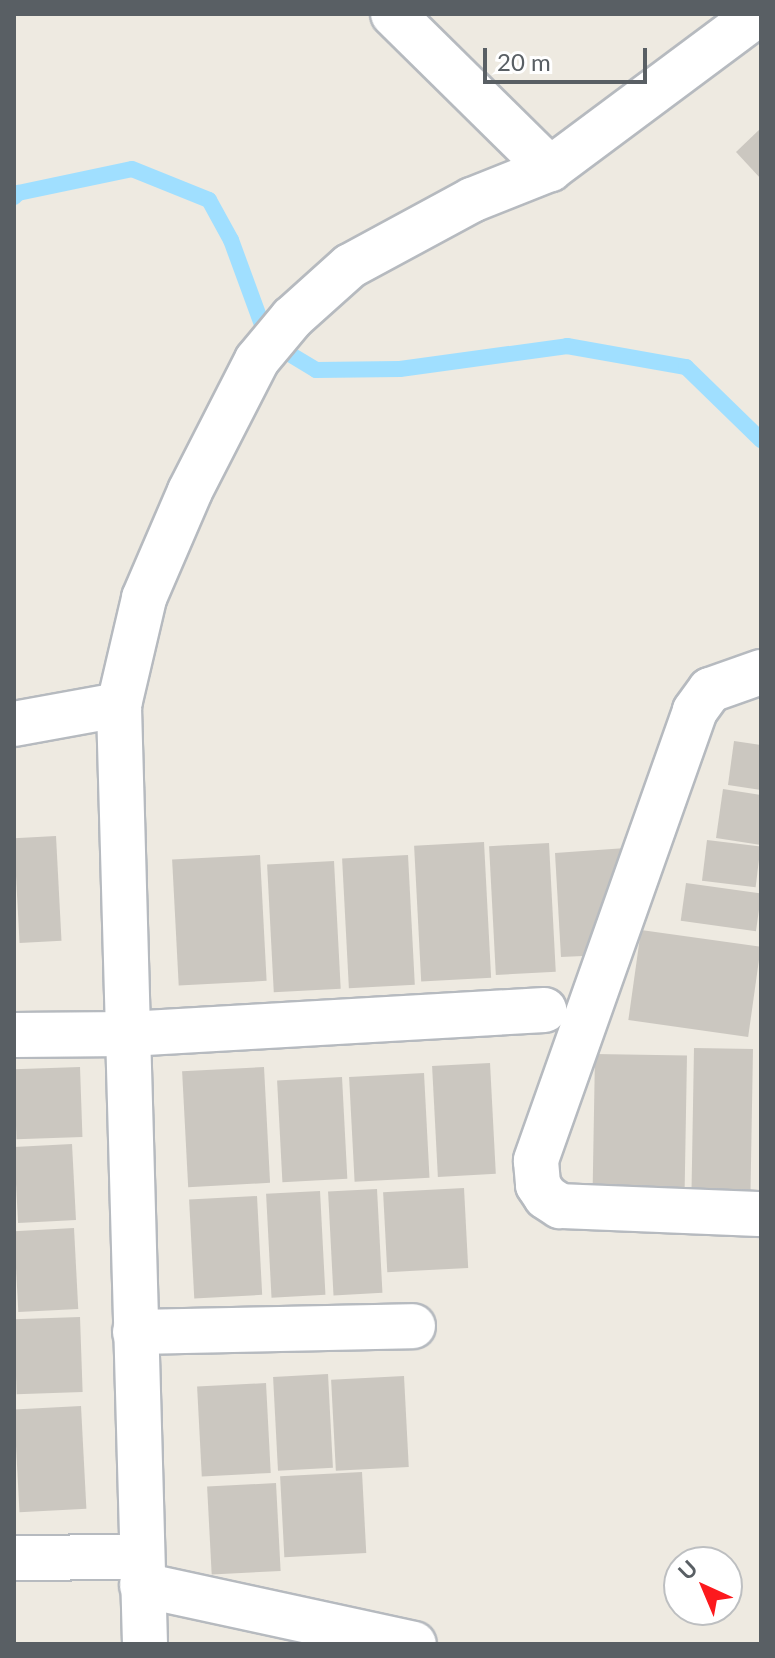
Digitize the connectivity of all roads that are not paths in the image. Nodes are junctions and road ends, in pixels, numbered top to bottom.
1 (393, 14) edge
2 (758, 14) edge
3 (550, 169) junction
4 (761, 672) edge
5 (119, 705) junction
6 (14, 724) edge
7 (544, 1010) dead end
8 (128, 1034) junction
9 (14, 1035) edge
10 (761, 1214) edge
11 (413, 1326) dead end
12 (135, 1332) junction
13 (14, 1558) edge
14 (141, 1571) junction
15 (145, 1644) edge
16 (414, 1644) edge

1 - 3 street
2 - 3 street
3 - 5 street
4 - 10 street
5 - 6 street
5 - 8 street
7 - 8 street
8 - 9 street
8 - 12 street
11 - 12 street
12 - 14 street
13 - 14 street
14 - 15 street
14 - 16 street

